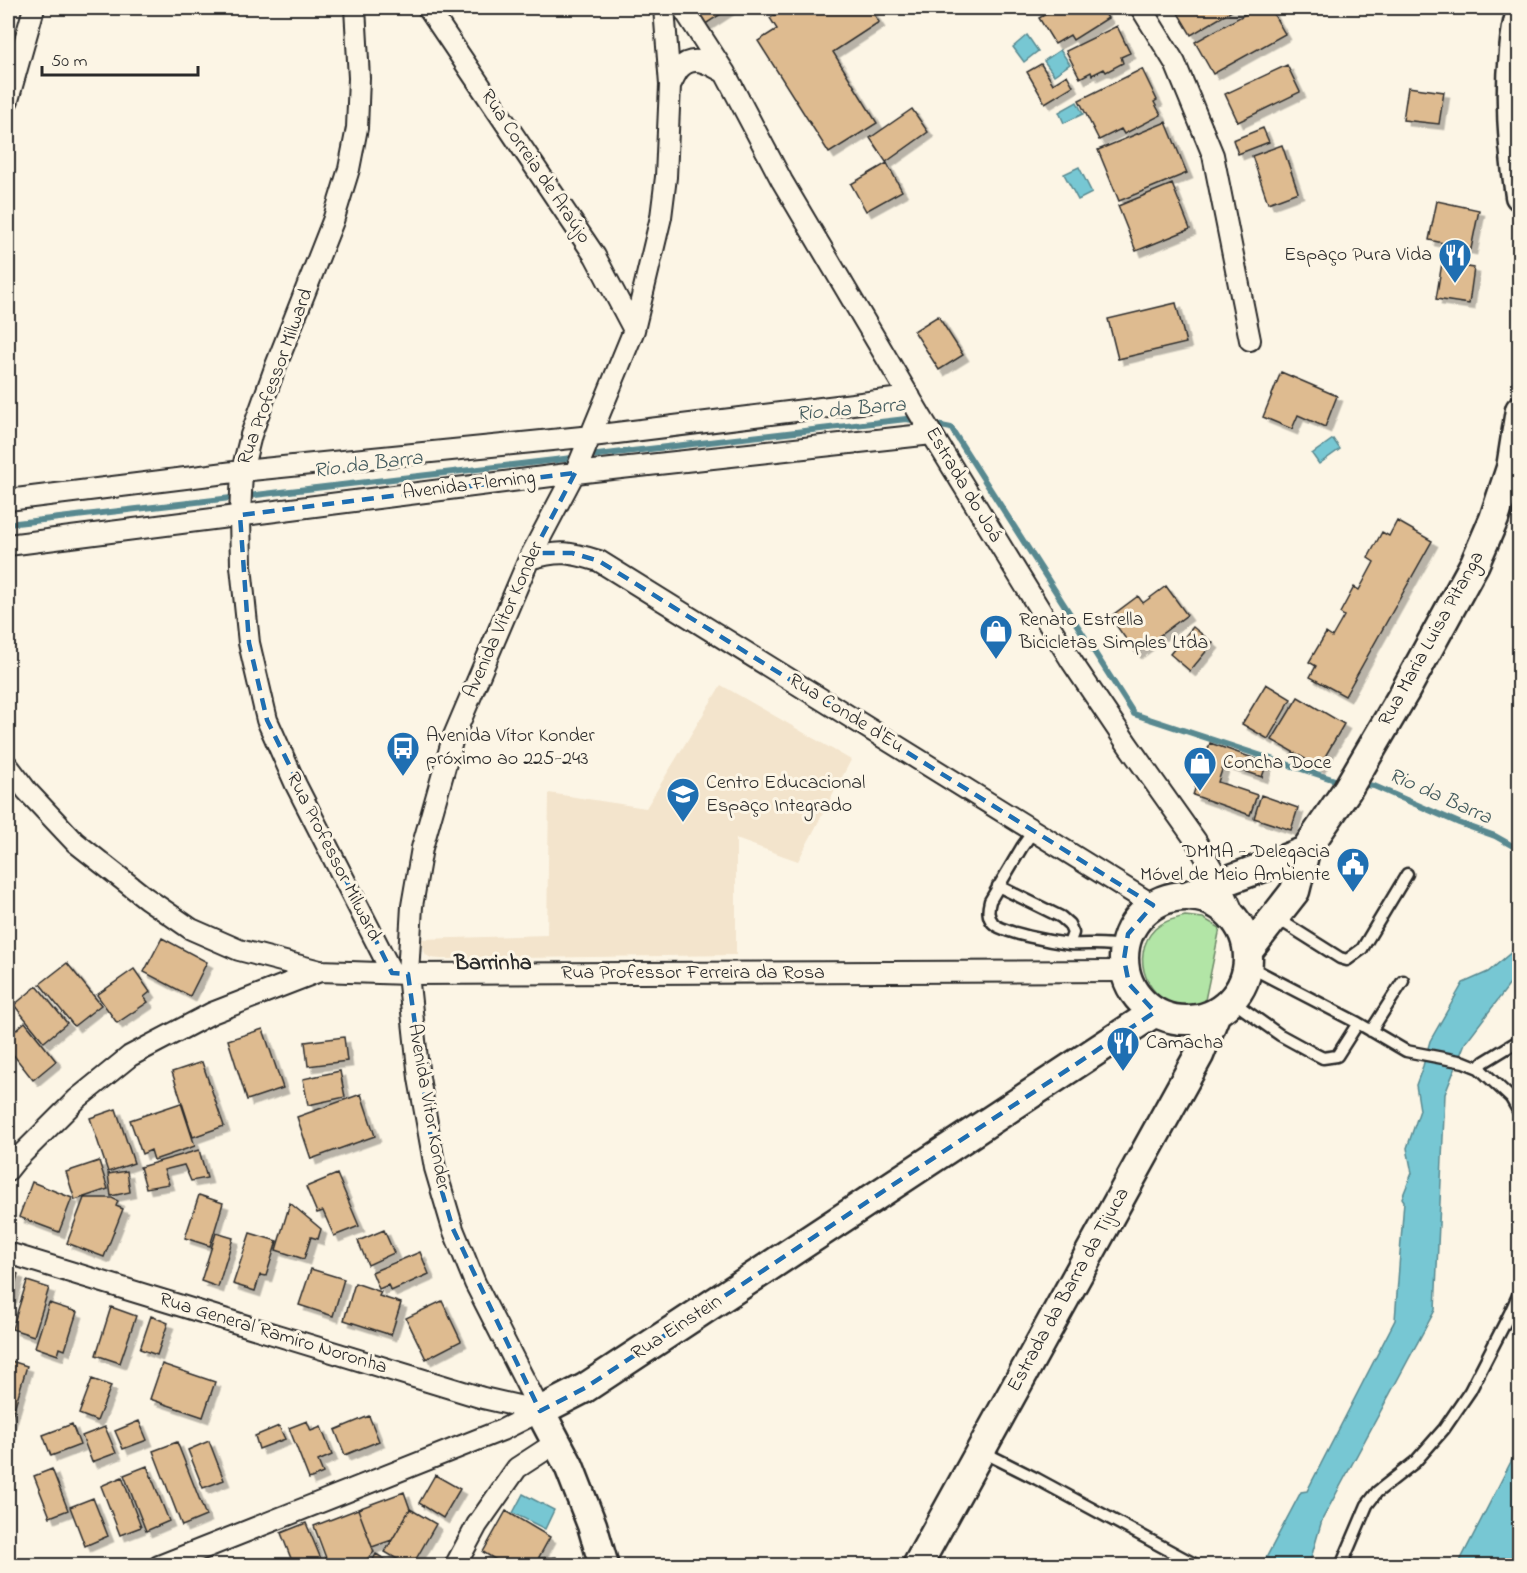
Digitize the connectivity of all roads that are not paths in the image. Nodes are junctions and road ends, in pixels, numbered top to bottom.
1 (34, 8) edge
2 (355, 8) edge
3 (428, 8) edge
4 (664, 8) edge
5 (683, 8) edge
6 (1141, 8) edge
7 (1520, 16) edge
8 (725, 73) junction
9 (670, 85) junction
10 (8, 100) edge
11 (1520, 196) edge
12 (634, 330) junction
13 (1250, 340) dead end
14 (911, 400) junction
15 (1520, 410) edge
16 (930, 431) junction
17 (590, 440) junction
18 (577, 469) junction
19 (242, 478) junction
20 (8, 500) edge
21 (240, 510) junction
22 (8, 545) edge
23 (529, 560) junction
24 (8, 766) edge
25 (1034, 830) junction
26 (1305, 851) junction
27 (1270, 866) junction
28 (1407, 874) dead end
29 (1220, 882) junction
30 (998, 886) junction
31 (1295, 891) junction
32 (1189, 895) junction
33 (1153, 905) junction
34 (1275, 917) junction
35 (1238, 923) junction
36 (1069, 944) junction
37 (1248, 958) junction
38 (1125, 959) junction
39 (320, 971) junction
40 (400, 974) junction
41 (1403, 981) dead end
42 (1224, 1007) junction
43 (1155, 1012) junction
44 (1358, 1023) junction
45 (1371, 1031) junction
46 (1520, 1041) edge
47 (1479, 1068) junction
48 (1520, 1114) edge
49 (8, 1170) edge
50 (8, 1253) edge
51 (1520, 1291) edge
52 (540, 1411) junction
53 (557, 1442) junction
54 (980, 1450) junction
55 (159, 1566) edge
56 (455, 1566) edge
57 (604, 1566) edge
58 (917, 1566) edge
59 (1198, 1566) edge
60 (1341, 1566) edge

1 - 10 street
2 - 19 street, Rua Professor Milward
3 - 12 street, Rua Correia de Araújo
4 - 9 street, Avenida Vitor Konder
5 - 8 street, Estrada do Joá
6 - 13 street
7 - 11 street
8 - 9 street
8 - 14 street, Estrada do Joá
9 - 12 street, Avenida Vitor Konder
12 - 17 street, Avenida Vitor Konder
14 - 16 street, Estrada do Joá
14 - 17 street, Avenida Fleming
15 - 26 street, Rua Maria Luisa Pitanga
16 - 18 street, Avenida Fleming
16 - 29 street, Estrada do Joá
17 - 18 street, Avenida Vitor Konder
17 - 19 street, Avenida Fleming
18 - 21 street, Avenida Fleming
18 - 23 street, Avenida Vitor Konder
19 - 20 street, Avenida Fleming
19 - 21 street, Rua Professor Milward
21 - 22 street, Avenida Fleming
21 - 40 street, Rua Professor Milward
23 - 25 street, Rua Conde d'Eu
23 - 40 street, Avenida Vitor Konder
24 - 39 street, Rua Professor Ferreira da Rosa
25 - 30 lane
25 - 33 street, Rua Conde d'Eu
26 - 27 street
26 - 31 street, Rua Maria Luisa Pitanga
27 - 29 street
27 - 31 street
28 - 34 lane
29 - 32 street
29 - 35 street, Estrada do Joá
30 - 36 lane
30 - 36 lane
31 - 34 street, Rua Maria Luisa Pitanga
32 - 33 street
32 - 35 street
33 - 38 street
34 - 37 street, Rua Maria Luisa Pitanga
35 - 37 street
36 - 38 lane
37 - 42 street
37 - 44 lane
38 - 40 street, Rua Professor Ferreira da Rosa
38 - 43 street
39 - 40 street, Rua Professor Ferreira da Rosa
39 - 49 street
40 - 52 street, Avenida Vitor Konder
41 - 45 lane
42 - 43 street
42 - 44 lane
42 - 54 street, Estrada da Barra da Tijuca
43 - 52 street, Rua Einstein
44 - 45 lane
45 - 47 lane
46 - 47 lane
47 - 48 lane
50 - 52 street, Rua General Ramiro Noronha
51 - 60 lane
52 - 53 street, Avenida Vitor Konder
52 - 55 street, Rua Einstein
53 - 56 street
53 - 57 street, Avenida Vitor Konder
54 - 58 street, Estrada da Barra da Tijuca
54 - 59 lane

